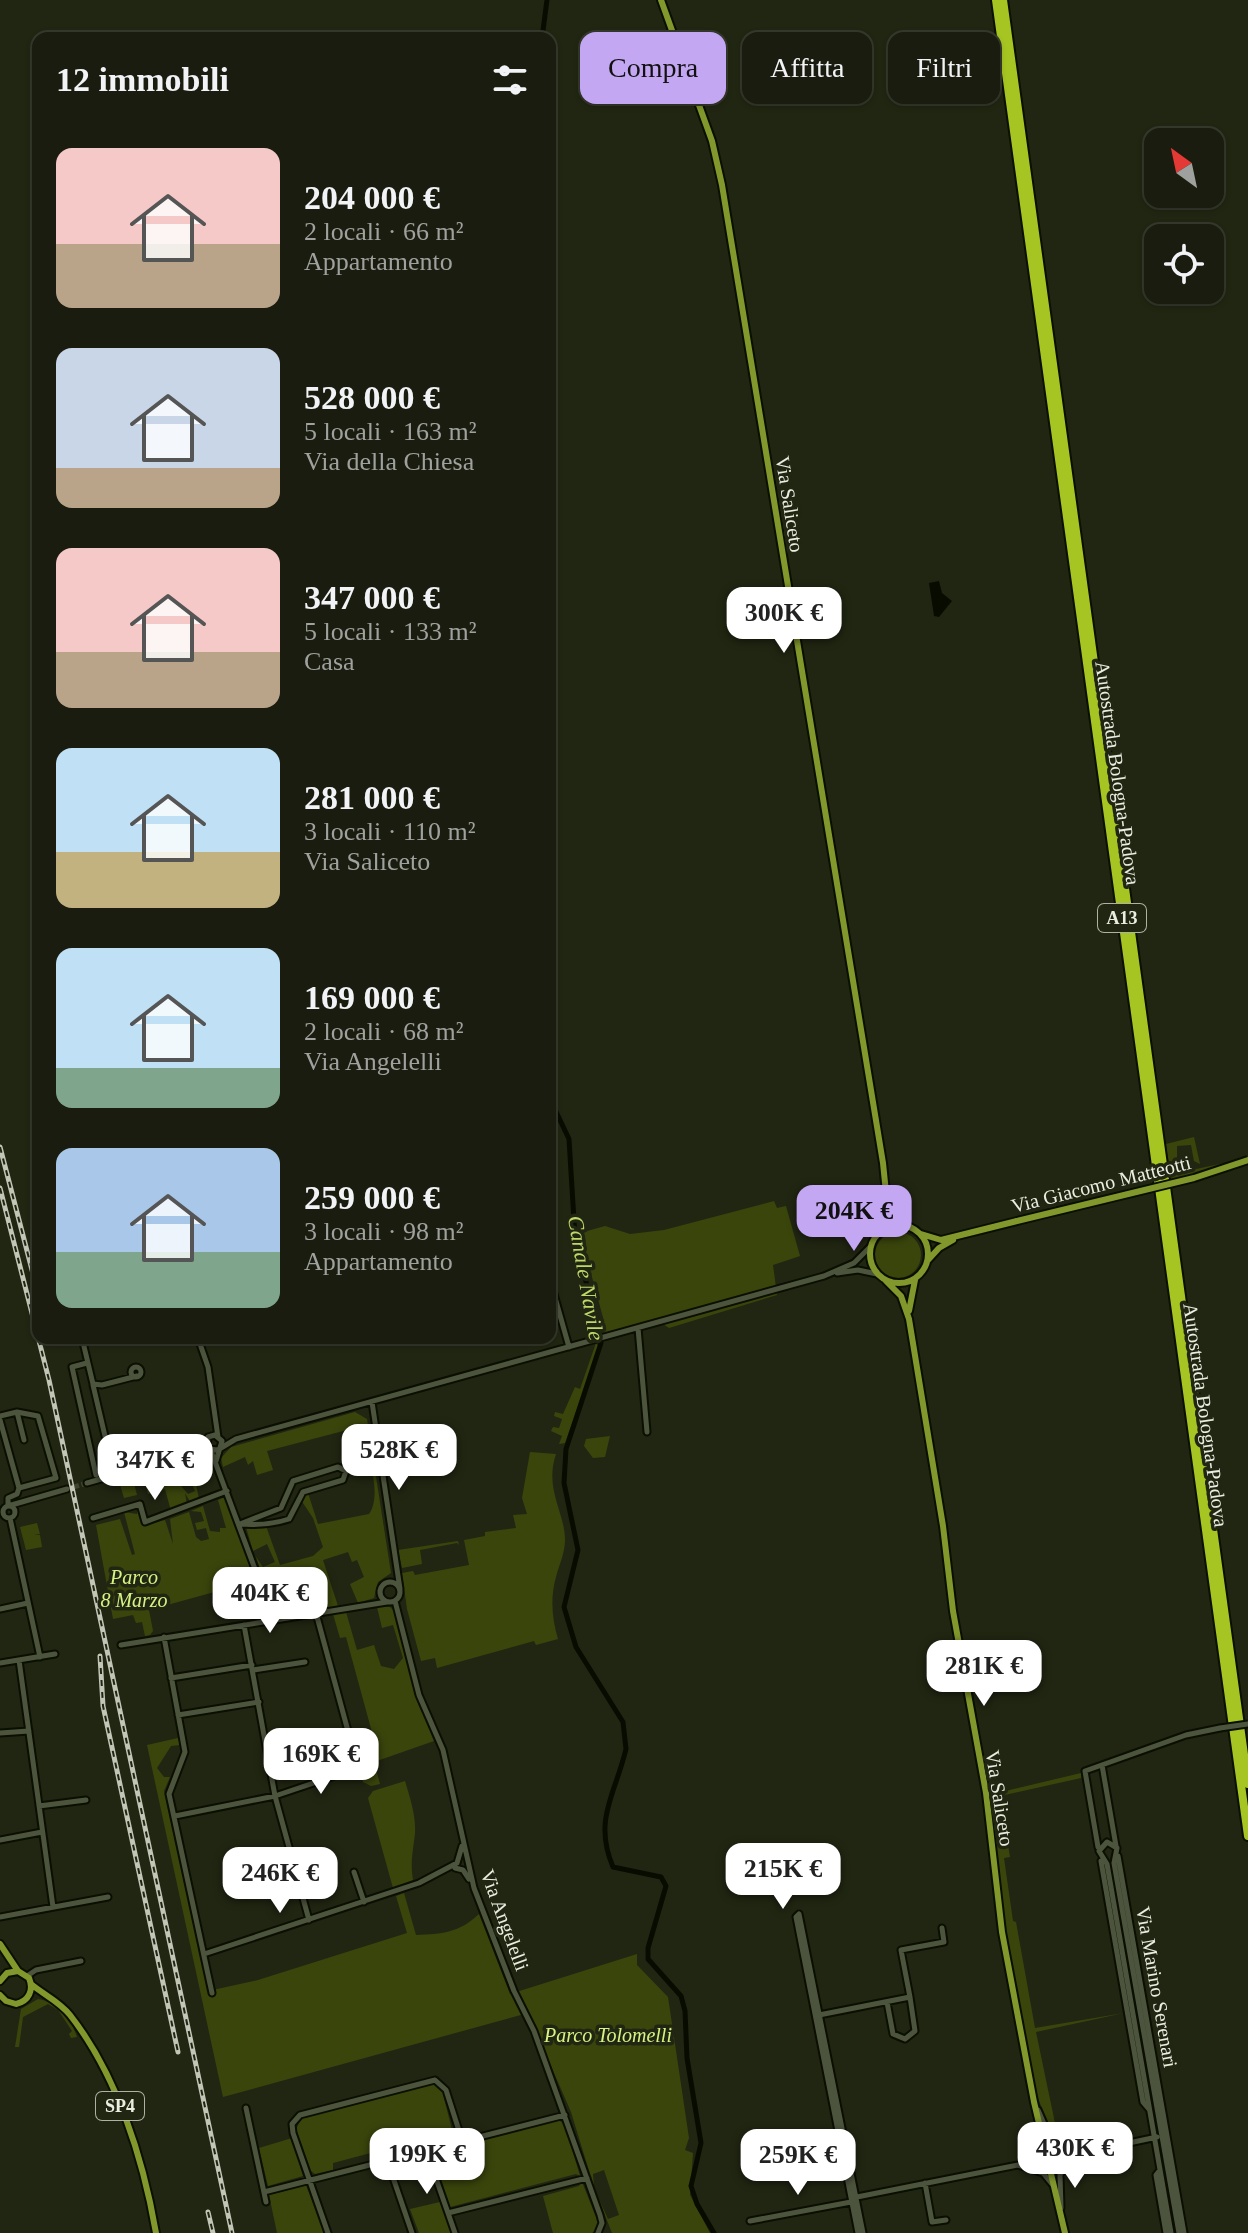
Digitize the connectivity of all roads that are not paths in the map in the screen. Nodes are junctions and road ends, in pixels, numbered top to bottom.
1 (661, 0) edge
2 (996, 0) edge
3 (1003, 0) edge
4 (1248, 1160) edge
5 (883, 1163) junction
6 (905, 1226) junction
7 (881, 1231) junction
8 (918, 1232) junction
9 (961, 1237) junction
10 (870, 1247) junction
11 (926, 1263) junction
12 (877, 1274) junction
13 (824, 1276) junction
14 (916, 1278) junction
15 (886, 1281) junction
16 (556, 1301) edge
17 (909, 1319) junction
18 (638, 1328) junction
19 (83, 1344) edge
20 (200, 1344) edge
21 (569, 1347) junction
22 (87, 1363) junction
23 (114, 1382) junction
24 (93, 1384) junction
25 (372, 1402) junction
26 (364, 1404) junction
27 (17, 1412) junction
28 (0, 1418) edge
29 (372, 1418) junction
30 (215, 1421) junction
31 (647, 1432) dead end
32 (219, 1438) junction
33 (236, 1439) junction
34 (24, 1440) dead end
35 (207, 1440) junction
36 (220, 1449) junction
37 (209, 1450) junction
38 (191, 1453) junction
39 (216, 1462) junction
40 (113, 1470) dead end
41 (96, 1475) dead end
42 (297, 1479) junction
43 (87, 1483) tunnel mouth
44 (19, 1488) junction
45 (67, 1489) tunnel mouth
46 (227, 1491) junction
47 (303, 1492) junction
48 (29, 1499) junction
49 (283, 1503) junction
50 (294, 1508) junction
51 (5, 1511) edge
52 (93, 1518) dead end
53 (240, 1524) junction
54 (397, 1571) junction
55 (390, 1582) junction
56 (400, 1589) junction
57 (381, 1596) junction
58 (391, 1602) junction
59 (28, 1603) junction
60 (372, 1604) junction
61 (0, 1609) edge
62 (316, 1613) junction
63 (274, 1620) junction
64 (244, 1625) junction
65 (164, 1637) junction
66 (121, 1645) dead end
67 (55, 1654) dead end
68 (40, 1657) junction
69 (19, 1660) junction
70 (305, 1662) dead end
71 (0, 1663) edge
72 (252, 1667) junction
73 (171, 1678) junction
74 (259, 1702) junction
75 (178, 1715) junction
76 (1248, 1724) edge
77 (29, 1731) junction
78 (0, 1733) edge
79 (1102, 1765) junction
80 (1248, 1784) edge
81 (275, 1796) junction
82 (86, 1800) dead end
83 (39, 1806) junction
84 (459, 1814) junction
85 (175, 1816) junction
86 (42, 1832) junction
87 (1248, 1836) edge
88 (0, 1840) edge
89 (1117, 1848) junction
90 (1099, 1851) junction
91 (1110, 1863) junction
92 (468, 1864) junction
93 (453, 1867) junction
94 (354, 1872) dead end
95 (108, 1897) dead end
96 (478, 1897) junction
97 (364, 1902) junction
98 (53, 1907) junction
99 (0, 1917) edge
100 (309, 1920) junction
101 (942, 1928) dead end
102 (0, 1944) edge
103 (5, 1954) junction
104 (204, 1954) junction
105 (81, 1961) dead end
106 (18, 1971) junction
107 (27, 1976) junction
108 (2, 1978) edge
109 (31, 1984) junction
110 (212, 1993) dead end
111 (0, 1996) edge
112 (49, 1996) junction
113 (910, 1997) junction
114 (27, 1999) junction
115 (887, 2002) junction
116 (818, 2015) junction
117 (1034, 2102) junction
118 (246, 2108) dead end
119 (1150, 2110) junction
120 (565, 2115) junction
121 (1041, 2132) junction
122 (1161, 2135) junction
123 (462, 2140) junction
124 (426, 2150) junction
125 (1073, 2154) junction
126 (1047, 2159) junction
127 (387, 2160) junction
128 (1022, 2164) junction
129 (587, 2178) junction
130 (310, 2180) junction
131 (925, 2183) junction
132 (1055, 2189) junction
133 (264, 2192) junction
134 (853, 2199) junction
135 (266, 2202) dead end
136 (448, 2213) junction
137 (1061, 2217) junction
138 (946, 2220) dead end
139 (750, 2221) dead end
140 (156, 2233) edge
141 (328, 2233) edge
142 (412, 2233) edge
143 (455, 2233) edge
144 (598, 2233) edge
145 (861, 2233) edge
146 (1065, 2233) edge
147 (1169, 2233) edge
148 (1182, 2233) edge

1 - 5 main road, Via Saliceto
2 - 87 highway, Autostrada Bologna-Padova / A13
3 - 80 highway, Autostrada Bologna-Padova / A13
4 - 9 main road, Via Giacomo Matteotti, bridge
5 - 6 main road, Via Saliceto
5 - 7 main road, Via Saliceto
6 - 7 main road
6 - 8 main road
7 - 10 main road, Via Saliceto
8 - 9 main road, Via Giacomo Matteotti
8 - 11 main road
9 - 11 main road, Via Giacomo Matteotti
10 - 12 main road
10 - 13 street
11 - 14 main road, Via Saliceto
12 - 13 street
12 - 15 main road, Via Saliceto
13 - 18 street
14 - 15 main road
14 - 17 main road, Via Saliceto
15 - 17 main road, Via Saliceto
16 - 21 street
17 - 117 main road, Via Saliceto
18 - 21 street
18 - 31 street
19 - 22 street
20 - 30 street
21 - 25 street
22 - 24 street
22 - 41 street
23 - 23 street
23 - 24 street
24 - 40 street
25 - 26 street
25 - 29 street
26 - 29 street
26 - 33 street
27 - 28 street
27 - 34 street
27 - 44 street
28 - 44 street
29 - 54 street
30 - 32 street
30 - 35 street
32 - 33 street
32 - 35 street
32 - 36 street
33 - 36 street
35 - 37 street
35 - 38 street
36 - 37 street
36 - 39 street
37 - 38 street
37 - 39 street
38 - 43 street
39 - 46 street
42 - 47 street
42 - 47 street
42 - 49 street
44 - 51 street
45 - 48 street
46 - 52 street
46 - 53 street
47 - 50 street
48 - 51 street
48 - 51 street
49 - 50 street
49 - 53 street
50 - 53 street
51 - 59 street
53 - 63 street
54 - 55 street
54 - 56 street
55 - 56 street
55 - 57 street
56 - 58 street
57 - 58 street, Via Angelelli
57 - 60 street
58 - 60 street
58 - 84 street, Via Angelelli
59 - 61 street
59 - 68 street
60 - 62 street
62 - 63 street
62 - 81 street
63 - 64 street
64 - 65 street
64 - 72 street
65 - 66 street
65 - 73 street
67 - 68 street
68 - 69 street
69 - 71 street
69 - 77 street
70 - 72 street
72 - 73 street
72 - 74 street
73 - 75 street
74 - 75 street
74 - 81 street
75 - 85 street
76 - 79 street, bridge
77 - 78 street
77 - 83 street
79 - 89 street, Via Marino Serenari
79 - 90 street, Via Marino Serenari
81 - 85 street
81 - 100 street
82 - 83 street
83 - 86 street
84 - 92 street, Via Angelelli
84 - 93 street
85 - 104 street
86 - 88 street
86 - 98 street
89 - 90 street
89 - 91 street, Via Marino Serenari
89 - 122 street, Via Marino Serenari
90 - 91 street, Via Marino Serenari
90 - 119 street, Via Marino Serenari
91 - 119 street, Via Marino Serenari
91 - 122 street, Via Marino Serenari
92 - 93 street
92 - 96 street, Via Angelelli
93 - 96 street
93 - 97 street
94 - 97 street
95 - 98 street
96 - 120 street, Via Angelelli
97 - 100 street
98 - 99 street
100 - 104 street
101 - 113 street
102 - 103 main road
103 - 106 main road
103 - 108 main road
104 - 110 street
105 - 107 street
106 - 107 main road
106 - 108 main road
107 - 109 main road
109 - 112 main road
109 - 114 main road
111 - 114 main road
112 - 114 main road
112 - 140 main road, SP4
113 - 115 street
113 - 115 street
115 - 116 street
116 - 116 street
116 - 134 street
117 - 121 main road, Via Saliceto
117 - 125 street
118 - 133 street
119 - 122 street, Via Marino Serenari
120 - 123 street
120 - 129 street, Via Angelelli
121 - 126 main road, Via Saliceto
121 - 128 street
122 - 125 street
122 - 147 street, Via Marino Serenari
122 - 148 street, Via Marino Serenari
123 - 124 street
123 - 130 street
124 - 127 street
124 - 136 street
125 - 126 street
125 - 137 street
126 - 128 street
126 - 132 main road, Via Saliceto
127 - 130 street
127 - 142 street
128 - 131 street
128 - 132 street
129 - 136 street
129 - 144 street, Via Angelelli
130 - 133 street
130 - 141 street
131 - 134 street
131 - 138 street
132 - 137 main road, Via Saliceto
133 - 135 street
134 - 139 street
134 - 145 street
136 - 143 street
137 - 146 main road, Via Saliceto

